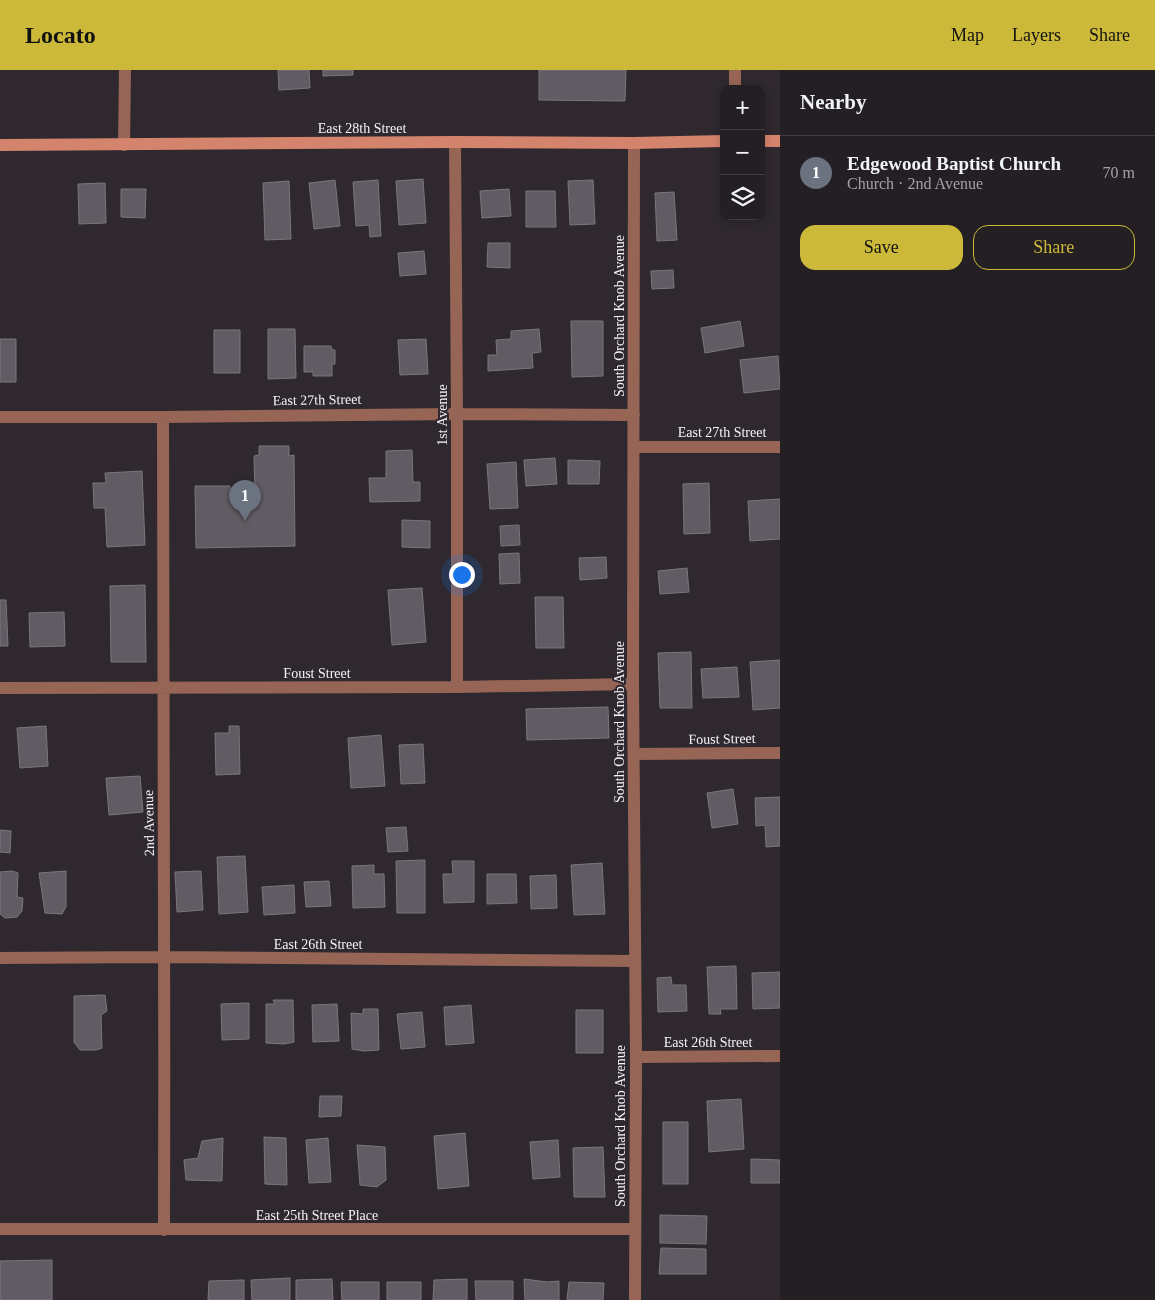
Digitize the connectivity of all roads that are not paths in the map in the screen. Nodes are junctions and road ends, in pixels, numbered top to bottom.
1 (125, 70) edge
2 (734, 70) edge
3 (734, 85) edge
4 (720, 141) edge
5 (765, 141) edge
6 (780, 141) edge
7 (455, 142) junction
8 (634, 143) junction
9 (0, 145) edge
10 (124, 145) junction
11 (457, 414) junction
12 (634, 415) junction
13 (0, 417) edge
14 (163, 417) junction
15 (634, 446) junction
16 (780, 447) edge
17 (633, 684) junction
18 (457, 687) junction
19 (0, 688) edge
20 (163, 688) junction
21 (780, 753) edge
22 (635, 754) junction
23 (165, 957) junction
24 (0, 958) edge
25 (635, 961) junction
26 (780, 1056) edge
27 (636, 1057) junction
28 (0, 1229) edge
29 (164, 1230) junction
30 (635, 1230) junction
31 (635, 1300) edge

1 - 10 street
2 - 3 street
4 - 8 street, East 28th Street
5 - 6 street
7 - 8 street, East 28th Street
7 - 10 street, East 28th Street
7 - 11 street, 1st Avenue
8 - 12 street, South Orchard Knob Avenue
9 - 10 street, East 28th Street
11 - 12 street, East 27th Street
11 - 14 street, East 27th Street
11 - 18 street, 1st Avenue
12 - 15 street, South Orchard Knob Avenue
13 - 14 street, East 27th Street
14 - 20 street, 2nd Avenue
15 - 16 street, East 27th Street
15 - 17 street, South Orchard Knob Avenue
17 - 18 street, Foust Street
17 - 22 street, South Orchard Knob Avenue
18 - 20 street, Foust Street
19 - 20 street, Foust Street
20 - 23 street, 2nd Avenue
21 - 22 street, Foust Street
22 - 25 street, South Orchard Knob Avenue
23 - 24 street, East 26th Street
23 - 25 street, East 26th Street
23 - 29 street, 2nd Avenue
25 - 27 street, South Orchard Knob Avenue
26 - 27 street, East 26th Street
27 - 30 street, South Orchard Knob Avenue
28 - 29 street, East 25th Street Place
29 - 30 street, East 25th Street Place
30 - 31 street, South Orchard Knob Avenue

